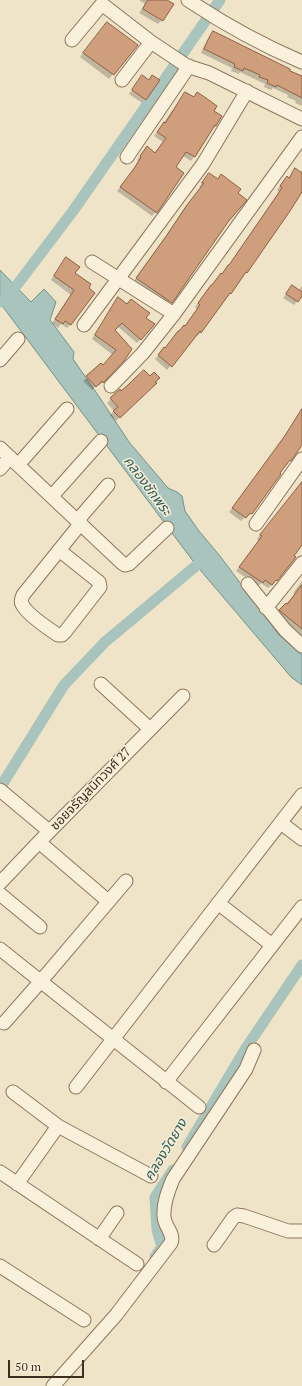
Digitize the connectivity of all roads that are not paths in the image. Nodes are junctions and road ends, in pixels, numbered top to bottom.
1 (188, 0) edge
2 (72, 40) dead end
3 (151, 42) junction
4 (301, 58) edge
5 (188, 66) junction
6 (122, 80) dead end
7 (247, 91) junction
8 (302, 119) edge
9 (302, 137) edge
10 (127, 157) dead end
11 (92, 262) dead end
12 (118, 278) junction
13 (174, 314) junction
14 (84, 325) dead end
15 (18, 339) dead end
16 (0, 360) edge
17 (111, 386) dead end
18 (67, 409) dead end
19 (101, 441) dead end
20 (0, 448) edge
21 (302, 459) edge
22 (14, 461) junction
23 (0, 469) edge
24 (108, 485) dead end
25 (52, 496) junction
26 (79, 522) junction
27 (256, 524) dead end
28 (166, 528) dead end
29 (59, 550) junction
30 (302, 562) edge
31 (248, 584) dead end
32 (266, 608) junction
33 (302, 646) edge
34 (101, 684) dead end
35 (183, 696) dead end
36 (150, 729) junction
37 (3, 793) edge
38 (302, 795) edge
39 (281, 823) junction
40 (49, 832) junction
41 (302, 839) edge
42 (39, 842) junction
43 (126, 881) dead end
44 (0, 883) edge
45 (0, 894) edge
46 (108, 901) junction
47 (218, 903) junction
48 (302, 907) edge
49 (40, 927) dead end
50 (272, 945) junction
51 (0, 949) edge
52 (42, 981) junction
53 (4, 1023) dead end
54 (113, 1039) junction
55 (254, 1050) dead end
56 (166, 1082) junction
57 (76, 1087) dead end
58 (13, 1092) dead end
59 (199, 1107) dead end
60 (58, 1126) junction
61 (0, 1172) edge
62 (151, 1176) dead end
63 (17, 1184) junction
64 (117, 1213) dead end
65 (302, 1231) edge
66 (99, 1239) junction
67 (214, 1245) dead end
68 (137, 1264) dead end
69 (0, 1266) edge
70 (84, 1320) dead end
71 (53, 1386) edge

1 - 4 street
2 - 3 street
3 - 5 street
3 - 6 street
5 - 7 street
5 - 10 street
7 - 8 street
7 - 12 street
9 - 13 street
11 - 12 street
12 - 13 street
12 - 14 street
13 - 17 street
15 - 16 street
18 - 22 street
19 - 25 street
20 - 22 street
21 - 27 street
22 - 23 street
22 - 25 street
24 - 26 street
25 - 26 street
26 - 28 street
26 - 29 street
29 - 29 street
30 - 32 street
31 - 32 street
32 - 33 street
34 - 36 street
35 - 36 street, ซอยจรัญสนิทวงศ์ 27
36 - 40 street, ซอยจรัญสนิทวงศ์ 27
37 - 40 street
38 - 39 street
39 - 41 street
39 - 47 street
40 - 42 street, ซอยจรัญสนิทวงศ์ 27
42 - 44 street, ซอยจรัญสนิทวงศ์ 27
42 - 46 street
43 - 46 street
45 - 49 street
46 - 52 street
47 - 50 street
47 - 54 street
48 - 50 street
50 - 56 street
51 - 52 street
52 - 53 street
52 - 54 street
54 - 56 street
54 - 57 street
55 - 71 street
56 - 59 street
58 - 60 street
60 - 62 street
60 - 63 street
61 - 63 street
63 - 66 street
64 - 66 street
65 - 67 street
66 - 68 street
69 - 70 street

